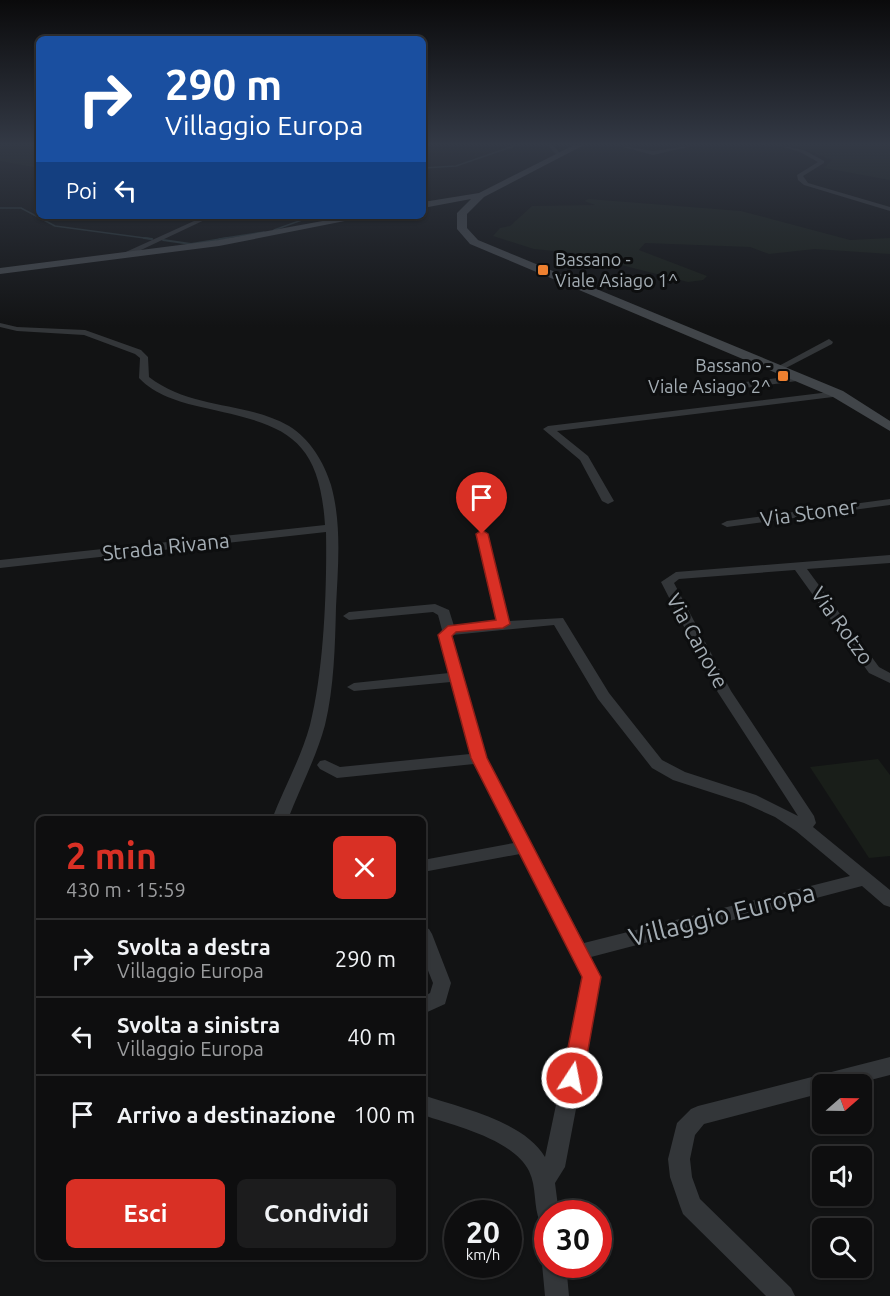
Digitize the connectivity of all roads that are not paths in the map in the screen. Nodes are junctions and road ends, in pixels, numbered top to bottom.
1 (470, 205) edge
2 (203, 219) edge
3 (350, 219) edge
4 (121, 256) junction
5 (0, 271) edge
6 (0, 325) edge
7 (829, 342) dead end
8 (779, 368) junction
9 (801, 378) junction
10 (745, 386) dead end
11 (838, 394) junction
12 (890, 427) edge
13 (608, 501) dead end
14 (890, 502) edge
15 (727, 524) dead end
16 (331, 528) junction
17 (482, 534) dead end
18 (890, 559) edge
19 (0, 564) edge
20 (798, 566) junction
21 (349, 616) dead end
22 (503, 624) junction
23 (449, 630) junction
24 (456, 677) junction
25 (890, 680) edge
26 (354, 687) dead end
27 (479, 758) junction
28 (325, 765) dead end
29 (280, 816) edge
30 (802, 827) junction
31 (525, 847) junction
32 (426, 866) edge
33 (865, 879) junction
34 (890, 900) edge
35 (426, 941) edge
36 (579, 951) junction
37 (426, 1004) edge
38 (890, 1066) edge
39 (426, 1106) edge
40 (544, 1180) junction
41 (546, 1200) edge
42 (555, 1278) edge
43 (557, 1296) edge
44 (783, 1296) edge

1 - 8 main road
2 - 4 street
3 - 4 main road
4 - 5 main road
6 - 16 street
7 - 8 street
8 - 9 main road
9 - 10 street
9 - 11 main road
11 - 12 main road
11 - 13 street
14 - 15 street, Via Stoner
16 - 19 street, Strada Rivana
16 - 29 street
17 - 22 street
18 - 20 street, Via Canove
20 - 25 street, Via Rotzo
20 - 30 street, Via Canove
21 - 23 street
22 - 23 street
22 - 30 street
23 - 24 street
24 - 26 street
24 - 27 street
27 - 28 street
27 - 31 street
30 - 33 street
31 - 32 street
31 - 36 street
33 - 34 street
33 - 36 street, Villaggio Europa
35 - 37 street
36 - 40 street
38 - 44 street
39 - 40 street
40 - 41 street
42 - 43 street

